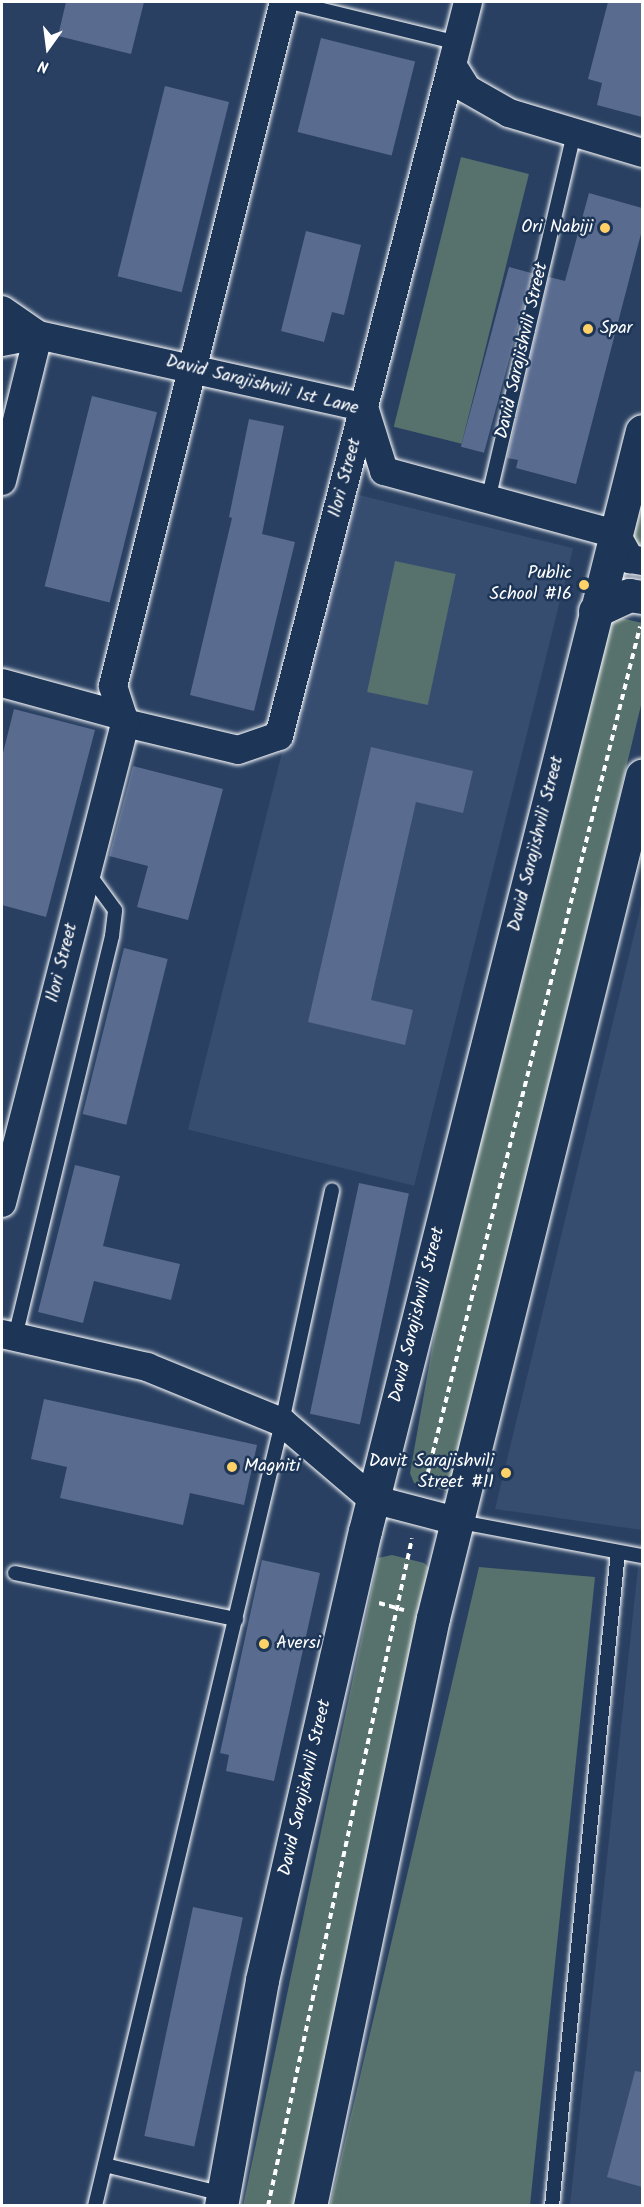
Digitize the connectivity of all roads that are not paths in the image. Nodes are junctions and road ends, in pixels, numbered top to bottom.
1 (284, 2) edge
2 (290, 2) edge
3 (468, 2) edge
4 (455, 54) junction
5 (574, 132) junction
6 (642, 153) edge
7 (2, 310) edge
8 (38, 335) junction
9 (2, 342) edge
10 (194, 368) junction
11 (364, 407) junction
12 (642, 431) edge
13 (2, 481) edge
14 (488, 500) junction
15 (616, 534) junction
16 (642, 561) edge
17 (642, 597) edge
18 (595, 611) junction
19 (2, 683) edge
20 (124, 719) junction
21 (642, 777) edge
22 (87, 871) junction
23 (332, 1190) dead end
24 (2, 1203) edge
25 (8, 1335) edge
26 (282, 1422) junction
27 (372, 1500) junction
28 (460, 1522) junction
29 (618, 1552) junction
30 (642, 1556) edge
31 (15, 1573) dead end
32 (236, 1619) junction
33 (105, 2165) junction
34 (222, 2200) edge
35 (95, 2205) edge
36 (310, 2205) edge
37 (554, 2205) edge

1 - 10 street
2 - 4 lane
3 - 4 street, Ilori Street
4 - 5 street
4 - 11 street, Ilori Street
5 - 6 street
5 - 14 lane, David Sarajishvili Street
7 - 8 street
8 - 9 street
8 - 10 street, David Sarajishvili 1st Lane
8 - 13 street
10 - 11 street, David Sarajishvili 1st Lane
10 - 20 street
11 - 14 street, David Sarajishvili 1st Lane
11 - 20 street, Ilori Street
12 - 15 main road, David Sarajishvili Street
14 - 15 street, David Sarajishvili 1st Lane
15 - 16 street
15 - 18 main road, David Sarajishvili Street
17 - 18 main road
18 - 27 main road, David Sarajishvili Street
19 - 20 street
20 - 22 street, Ilori Street
21 - 28 main road
22 - 24 street, Ilori Street
22 - 25 lane
23 - 26 lane
25 - 26 street
26 - 27 street
26 - 32 lane
27 - 28 street
27 - 34 main road, David Sarajishvili Street
28 - 29 lane
28 - 36 main road
29 - 30 lane
29 - 37 lane
31 - 32 lane
32 - 33 lane
33 - 34 lane
33 - 35 lane

